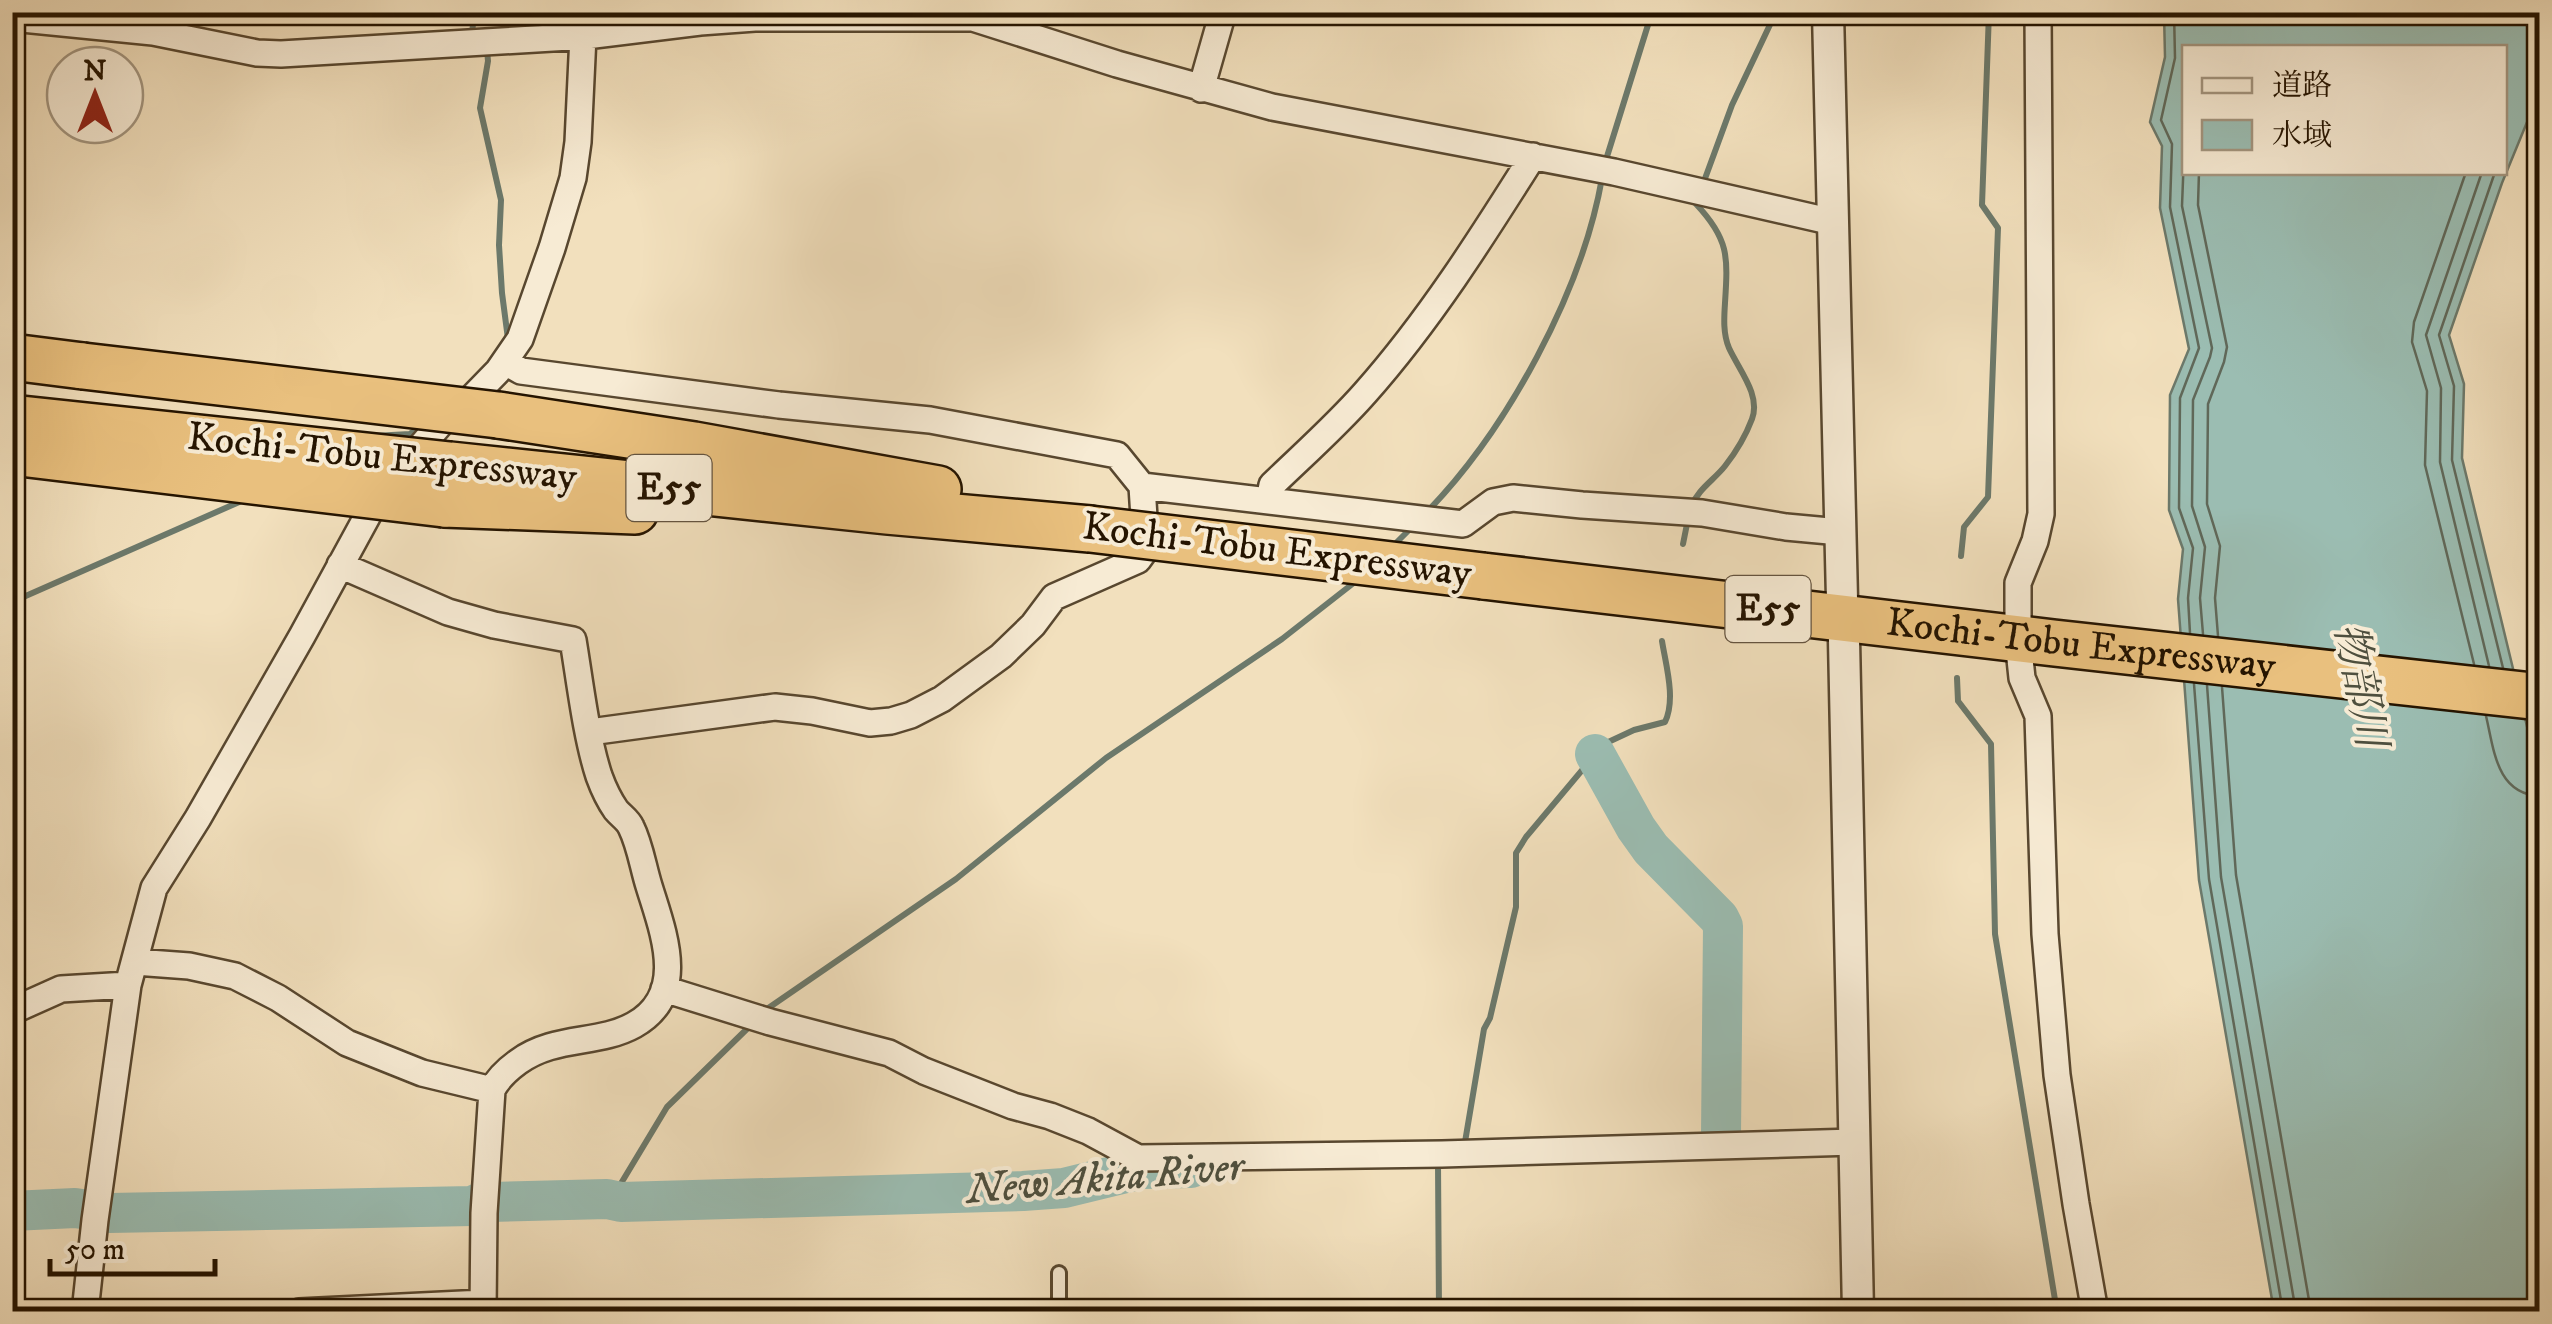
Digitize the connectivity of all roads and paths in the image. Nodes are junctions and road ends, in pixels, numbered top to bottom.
1 (1223, 12) edge
2 (1828, 12) edge
3 (2038, 12) edge
4 (47, 17) edge
5 (12, 18) edge
6 (586, 28) edge
7 (1201, 89) junction
8 (1534, 156) junction
9 (1833, 222) junction
10 (12, 342) edge
11 (12, 357) edge
12 (506, 362) junction
13 (488, 403) junction
14 (12, 418) edge
15 (12, 452) edge
16 (12, 473) edge
17 (447, 485) junction
18 (1142, 486) junction
19 (1269, 501) junction
20 (369, 514) junction
21 (1090, 529) junction
22 (1840, 532) junction
23 (340, 566) junction
24 (1842, 599) dead end
25 (1844, 640) dead end
26 (2031, 641) junction
27 (2540, 697) edge
28 (590, 732) junction
29 (132, 973) junction
30 (664, 989) junction
31 (12, 1012) edge
32 (492, 1090) junction
33 (1854, 1142) junction
34 (1059, 1273) dead end
35 (483, 1307) edge
36 (85, 1312) edge
37 (300, 1312) edge
38 (1059, 1312) edge
39 (1858, 1312) edge
40 (2095, 1312) edge

1 - 7 street
2 - 9 street
3 - 26 street
4 - 5 street
4 - 6 street
6 - 7 street
6 - 12 street
7 - 8 street
8 - 9 street
8 - 19 street
9 - 22 street
10 - 13 street
11 - 13 highway, bridge
12 - 13 street
12 - 18 street
13 - 20 street
13 - 21 highway
14 - 17 highway, Kochi-Tobu Expressway, bridge
15 - 17 highway, bridge
16 - 20 street
17 - 21 highway, Kochi-Tobu Expressway / E55
18 - 19 street
18 - 28 street
19 - 22 street
20 - 23 street
21 - 26 highway, Kochi-Tobu Expressway / E55, bridge
22 - 24 street
23 - 28 street
23 - 29 street
25 - 33 street
26 - 27 highway, Kochi-Tobu Expressway / E55
26 - 40 street
28 - 30 street
29 - 31 street
29 - 32 street
29 - 36 street
30 - 32 street
30 - 33 street
32 - 35 street
33 - 39 street
34 - 38 lane
35 - 37 street

